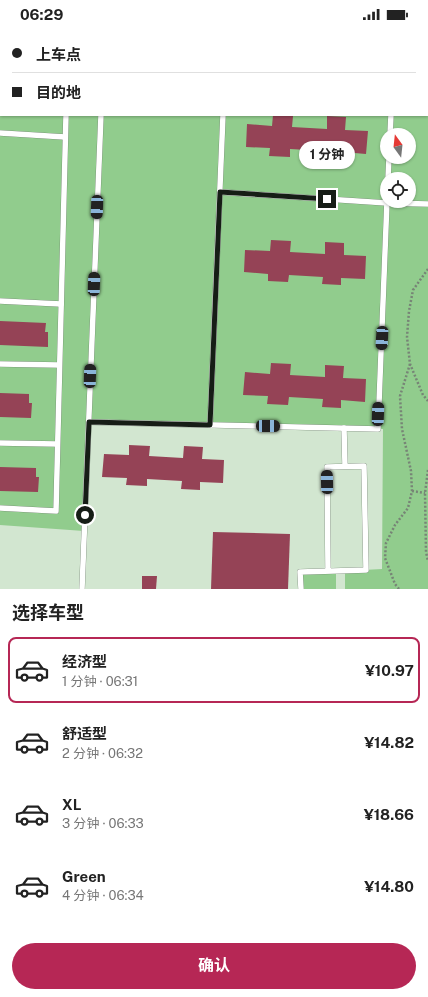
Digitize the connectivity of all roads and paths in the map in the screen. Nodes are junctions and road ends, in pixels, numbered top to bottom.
1 (66, 116) edge
2 (101, 116) edge
3 (224, 116) edge
4 (391, 116) edge
5 (390, 128) edge
6 (0, 133) edge
7 (66, 137) junction
8 (220, 192) junction
9 (380, 202) edge
10 (416, 203) edge
11 (428, 204) edge
12 (387, 208) edge
13 (428, 269) edge
14 (0, 301) edge
15 (61, 304) junction
16 (0, 364) edge
17 (410, 364) junction
18 (59, 365) junction
19 (428, 401) edge
20 (89, 422) junction
21 (210, 425) junction
22 (344, 428) junction
23 (0, 443) edge
24 (57, 444) junction
25 (345, 466) junction
26 (428, 470) edge
27 (412, 491) junction
28 (425, 493) junction
29 (0, 508) edge
30 (428, 561) edge
31 (328, 571) junction
32 (82, 589) edge
33 (301, 589) edge
34 (399, 589) edge

1 - 7 lane
2 - 20 lane
3 - 8 lane
4 - 5 lane
6 - 7 lane
7 - 15 lane
8 - 9 lane
8 - 21 lane
10 - 11 lane
12 - 22 lane
13 - 17 path
14 - 15 lane
15 - 18 lane
16 - 18 lane
17 - 19 path
17 - 27 path
18 - 24 lane
20 - 21 lane
20 - 32 lane
21 - 22 lane
22 - 25 lane
23 - 24 lane
24 - 29 lane
25 - 31 lane
25 - 31 lane
26 - 28 path
27 - 28 path
27 - 34 path
28 - 30 path
31 - 33 lane

